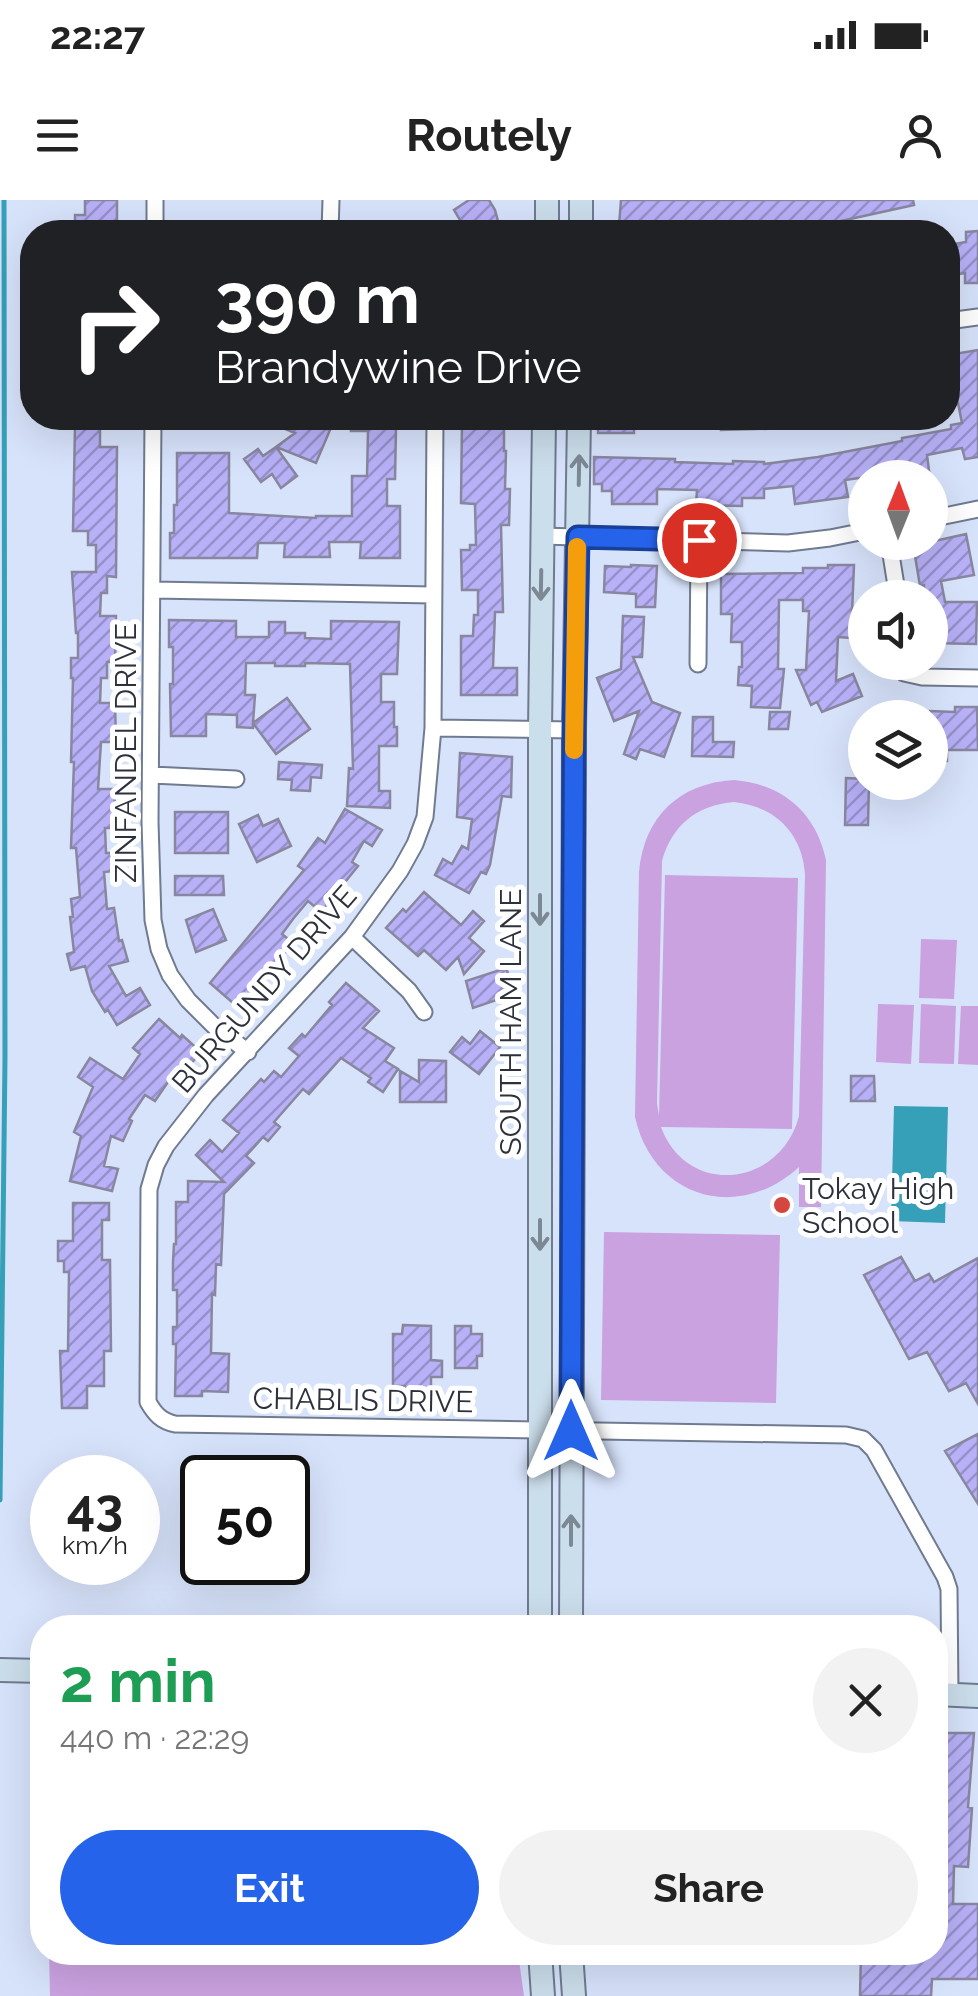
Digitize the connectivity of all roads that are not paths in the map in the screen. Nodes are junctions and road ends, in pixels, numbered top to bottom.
1 (153, 430) edge
2 (435, 430) edge
3 (544, 430) edge
4 (580, 430) edge
5 (978, 508) edge
6 (948, 514) edge
7 (848, 535) edge
8 (542, 536) junction
9 (578, 537) junction
10 (699, 540) junction
11 (152, 590) junction
12 (433, 595) junction
13 (698, 664) dead end
14 (948, 678) edge
15 (978, 678) edge
16 (433, 728) junction
17 (540, 730) junction
18 (574, 730) junction
19 (152, 775) junction
20 (236, 779) dead end
21 (352, 937) junction
22 (424, 1012) dead end
23 (248, 1052) junction
24 (156, 1415) joint
25 (540, 1431) junction
26 (571, 1431) junction
27 (540, 1615) edge
28 (571, 1615) edge
29 (948, 1616) edge
30 (0, 1670) edge
31 (30, 1671) edge
32 (948, 1695) edge
33 (978, 1696) edge
34 (541, 1965) edge
35 (572, 1965) edge
36 (543, 1996) edge
37 (574, 1996) edge

1 - 11 street, ZINFANDEL DRIVE
2 - 12 street, BURGUNDY DRIVE
3 - 8 main road, SOUTH HAM LANE
9 -> 4 main road, SOUTH HAM LANE
5 - 6 street
7 - 10 street
8 - 9 street
8 -> 17 main road, SOUTH HAM LANE
9 - 10 street
9 - 18 main road, SOUTH HAM LANE
10 - 13 street
11 - 12 street
11 - 19 street, ZINFANDEL DRIVE
12 - 16 street, BURGUNDY DRIVE
14 - 15 street
16 - 17 street
16 - 21 street, BURGUNDY DRIVE
17 - 18 street
17 -> 25 main road, SOUTH HAM LANE
18 - 26 main road, SOUTH HAM LANE
19 - 20 street
19 - 23 street, ZINFANDEL DRIVE
21 - 22 street
21 - 23 street, BURGUNDY DRIVE
23 - 24 street, BURGUNDY DRIVE
24 - 25 street, CHABLIS DRIVE
25 - 26 street, CHABLIS DRIVE
25 - 27 main road, SOUTH HAM LANE
28 -> 26 main road, SOUTH HAM LANE
26 - 29 street
30 - 31 main road
32 - 33 main road
34 - 36 main road
35 - 37 main road

